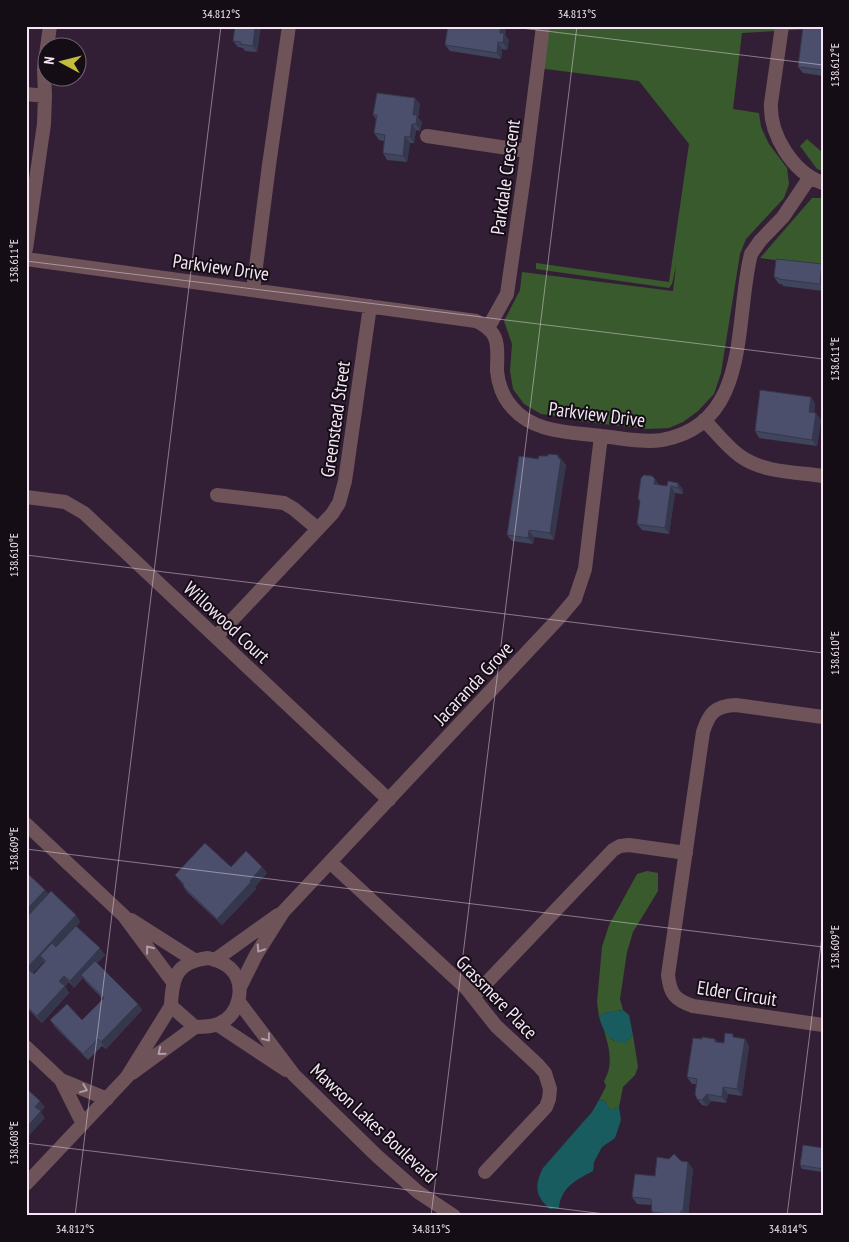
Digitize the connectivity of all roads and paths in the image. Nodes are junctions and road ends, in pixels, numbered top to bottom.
1 (50, 26) edge
2 (289, 26) edge
3 (542, 26) edge
4 (782, 26) edge
5 (26, 94) edge
6 (45, 96) junction
7 (427, 136) dead end
8 (527, 151) junction
9 (816, 180) edge
10 (26, 249) edge
11 (26, 259) edge
12 (253, 290) junction
13 (370, 306) junction
14 (488, 328) junction
15 (704, 420) junction
16 (601, 436) junction
17 (823, 476) edge
18 (217, 495) dead end
19 (26, 497) edge
20 (318, 529) junction
21 (216, 637) junction
22 (823, 717) edge
23 (389, 800) junction
24 (26, 824) edge
25 (686, 853) junction
26 (330, 862) junction
27 (283, 912) junction
28 (124, 916) junction
29 (194, 960) junction
30 (215, 960) junction
31 (173, 982) junction
32 (240, 987) junction
33 (473, 997) junction
34 (239, 1002) junction
35 (171, 1006) junction
36 (218, 1025) junction
37 (823, 1025) edge
38 (195, 1027) junction
39 (26, 1047) edge
40 (294, 1075) junction
41 (127, 1077) junction
42 (61, 1080) junction
43 (107, 1098) junction
44 (82, 1124) junction
45 (485, 1172) dead end
46 (26, 1184) edge
47 (454, 1216) edge

1 - 6 street
2 - 12 street
3 - 8 street, Parkdale Crescent
4 - 9 street, Parkview Drive
5 - 6 street
6 - 10 street
7 - 8 street
8 - 14 street, Parkdale Crescent
9 - 15 street, Parkview Drive
11 - 12 street, Parkview Drive
12 - 13 street, Parkview Drive
13 - 14 street, Parkview Drive
13 - 20 street, Greenstead Street
14 - 16 street, Parkview Drive
15 - 16 street, Parkview Drive
15 - 17 street
16 - 23 street, Jacaranda Grove
18 - 20 street
19 - 21 street, Willowood Court
20 - 21 street, Greenstead Street
21 - 23 street, Willowood Court
22 - 25 street, Elder Circuit
23 - 26 street, Jacaranda Grove
24 - 28 street
25 - 33 street
25 - 37 street, Elder Circuit
26 - 27 street, Jacaranda Grove
26 - 33 street, Grassmere Place
27 - 30 street, Jacaranda Grove
27 -> 32 street, Jacaranda Grove
28 - 29 street
31 -> 28 street
29 - 30 street
29 - 31 street
30 - 32 street
31 - 35 street
32 - 34 street
33 - 45 street, Grassmere Place
34 - 36 street
34 -> 40 street, Mawson Lakes Boulevard
35 - 38 street
35 - 41 street
36 - 38 street
36 - 40 street, Mawson Lakes Boulevard
38 -> 41 street
39 - 42 street
40 - 47 street, Mawson Lakes Boulevard
41 - 43 street
42 -> 43 street
42 - 44 street
43 - 44 street
44 - 46 street

